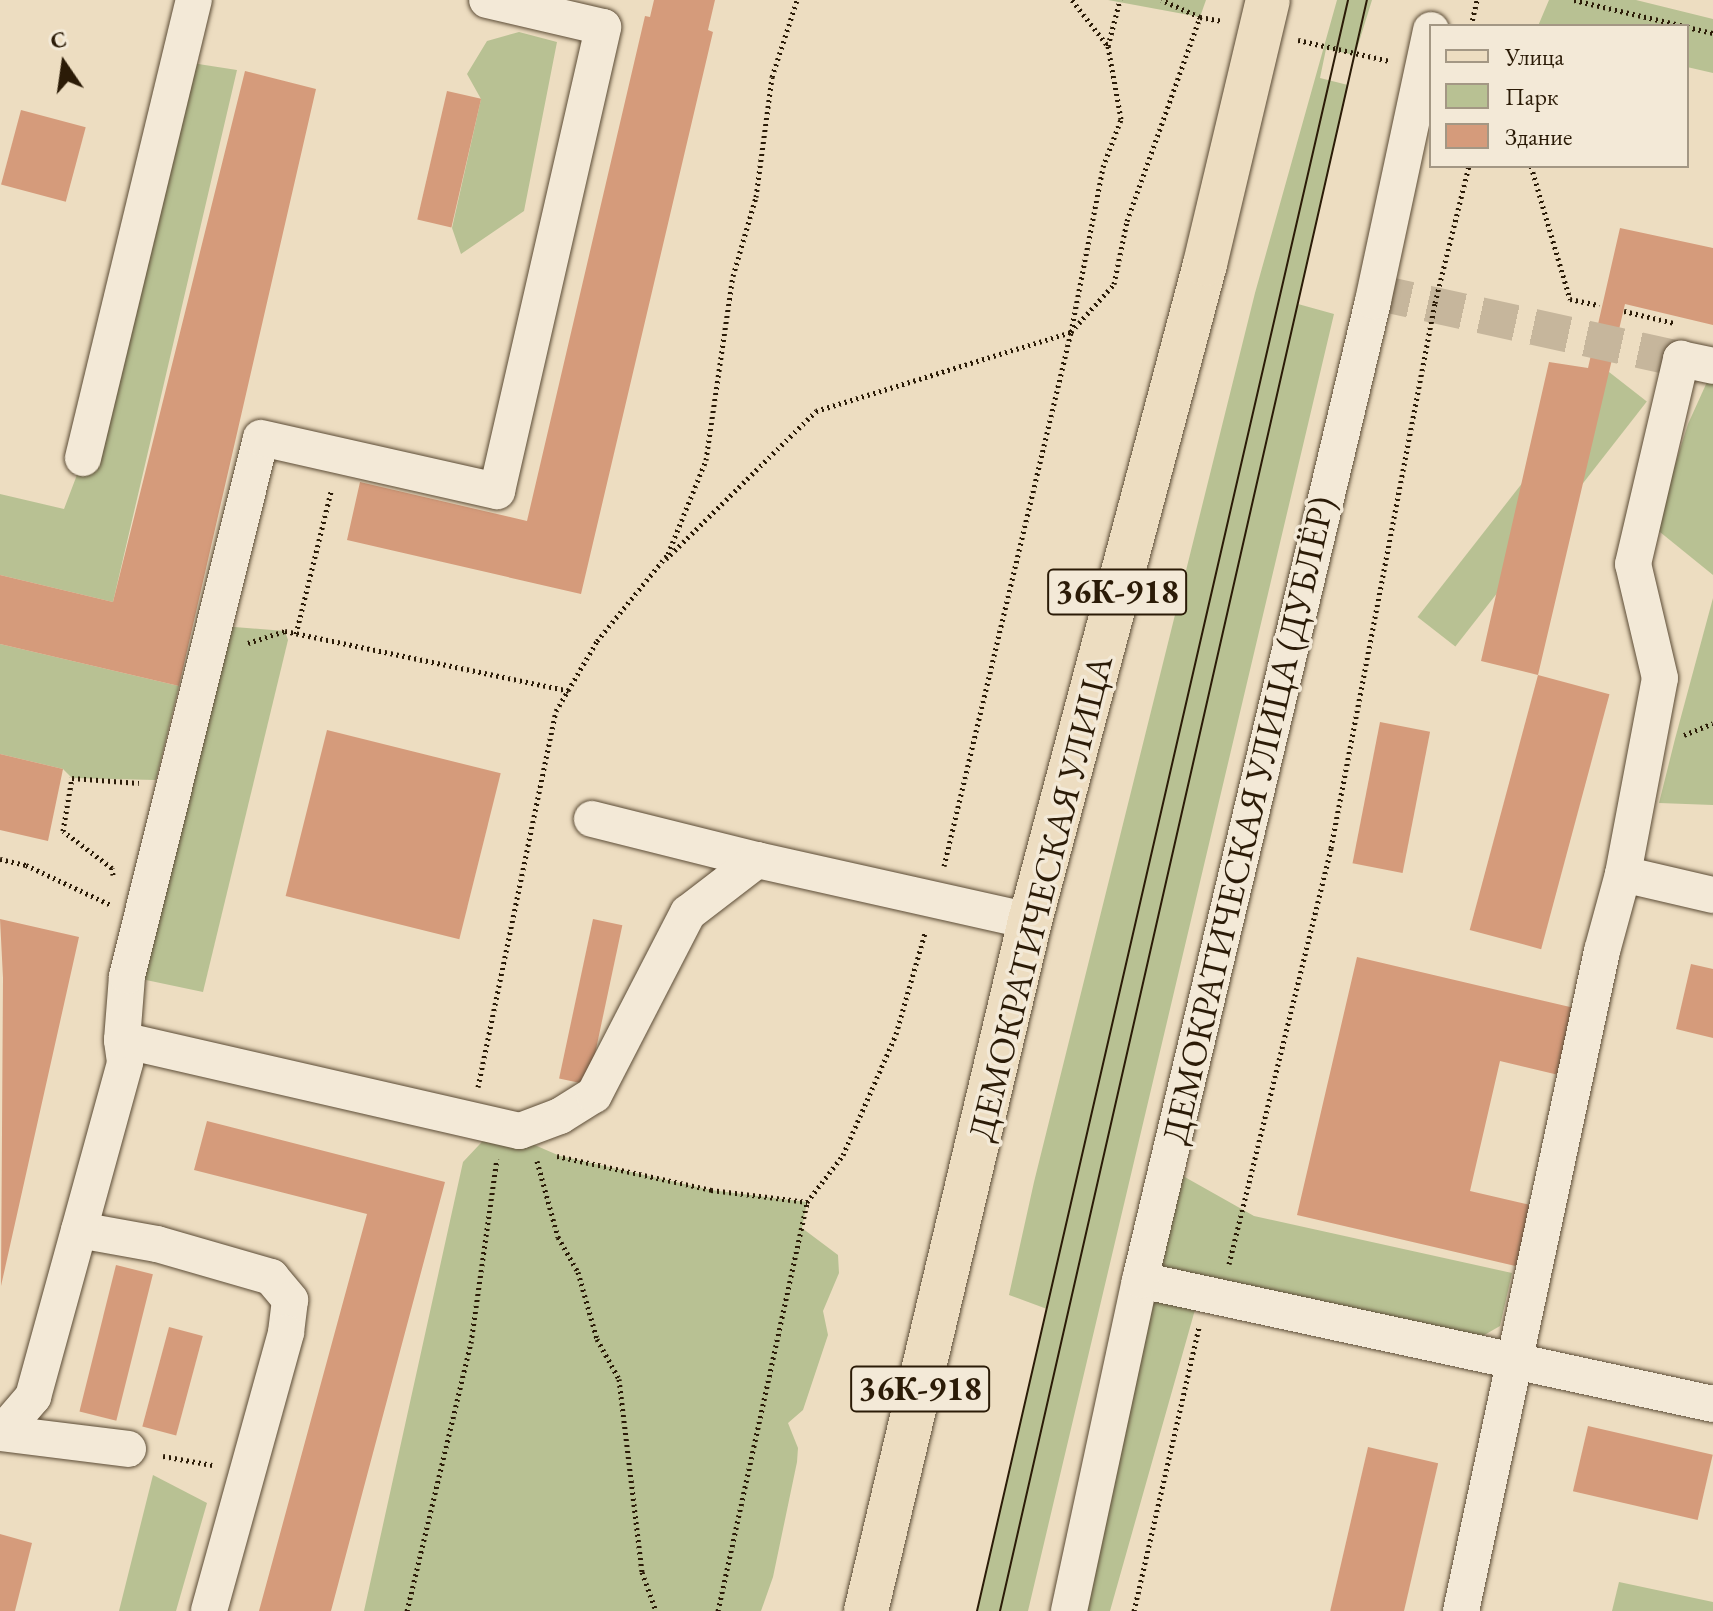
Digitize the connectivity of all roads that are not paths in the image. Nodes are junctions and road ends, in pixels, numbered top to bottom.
1 (194, 0) edge
2 (487, 0) edge
3 (1268, 0) edge
4 (1437, 0) edge
5 (1432, 24) edge
6 (1429, 38) edge
7 (1713, 366) edge
8 (83, 458) dead end
9 (592, 819) dead end
10 (757, 860) junction
11 (1623, 874) junction
12 (1713, 895) edge
13 (1030, 921) junction
14 (122, 1040) junction
15 (79, 1230) junction
16 (1140, 1280) junction
17 (1516, 1361) junction
18 (1713, 1404) edge
19 (1, 1433) edge
20 (128, 1449) road end
21 (209, 1611) edge
22 (866, 1611) edge
23 (1069, 1611) edge
24 (1461, 1611) edge

1 - 8 street
2 - 14 street
3 - 13 main road, ДЕМОКРАТИЧЕСКАЯ УЛИЦА / 36К-918
4 - 5 street, ДЕМОКРАТИЧЕСКАЯ УЛИЦА (ДУБЛЁР)
6 - 16 street, ДЕМОКРАТИЧЕСКАЯ УЛИЦА (ДУБЛЁР)
7 - 11 street
9 - 10 street
10 - 13 street
10 - 14 street
11 - 12 street
11 - 17 street
13 - 22 main road, ДЕМОКРАТИЧЕСКАЯ УЛИЦА / 36К-918
14 - 15 street
15 - 19 street
15 - 21 street
16 - 17 street
16 - 23 street, ДЕМОКРАТИЧЕСКАЯ УЛИЦА (ДУБЛЁР)
17 - 18 street
17 - 24 street
19 - 20 street

